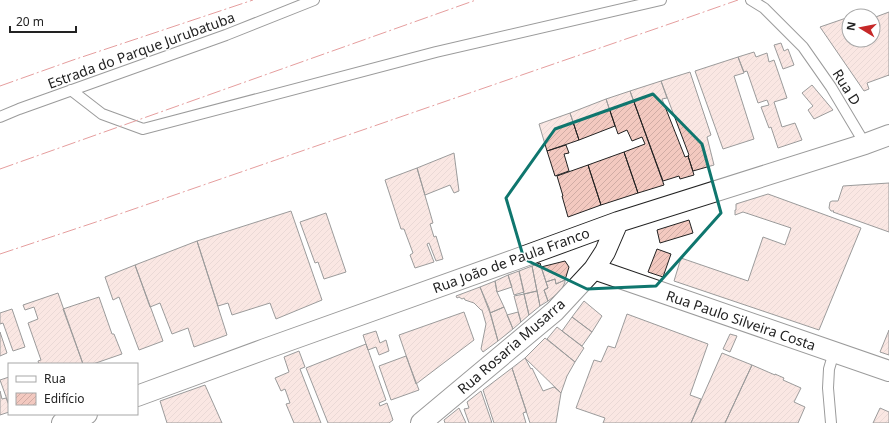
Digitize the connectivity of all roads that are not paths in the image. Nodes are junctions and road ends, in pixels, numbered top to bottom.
1 (314, 0) edge
2 (661, 0) edge
3 (751, 0) edge
4 (71, 90) junction
5 (0, 117) edge
6 (889, 135) edge
7 (865, 144) junction
8 (889, 149) edge
9 (618, 222) junction
10 (594, 269) junction
11 (834, 352) junction
12 (889, 371) edge
13 (138, 396) edge
14 (84, 415) edge
15 (62, 423) edge
16 (421, 423) edge
17 (831, 423) edge

1 - 4 lane, Estrada do Parque Jurubatuba
2 - 4 lane
3 - 7 lane, Rua D
4 - 5 lane, Estrada do Parque Jurubatuba
6 - 7 street, Rua João de Paula Franco
7 - 8 street
7 - 9 street, Rua João de Paula Franco
9 - 10 street, Rua Rosaria Musarra
9 - 13 street, Rua João de Paula Franco
10 - 11 street, Rua Paulo Silveira Costa
10 - 16 street, Rua Rosaria Musarra
11 - 12 street, Rua Paulo Silveira Costa
11 - 17 lane
14 - 15 street

